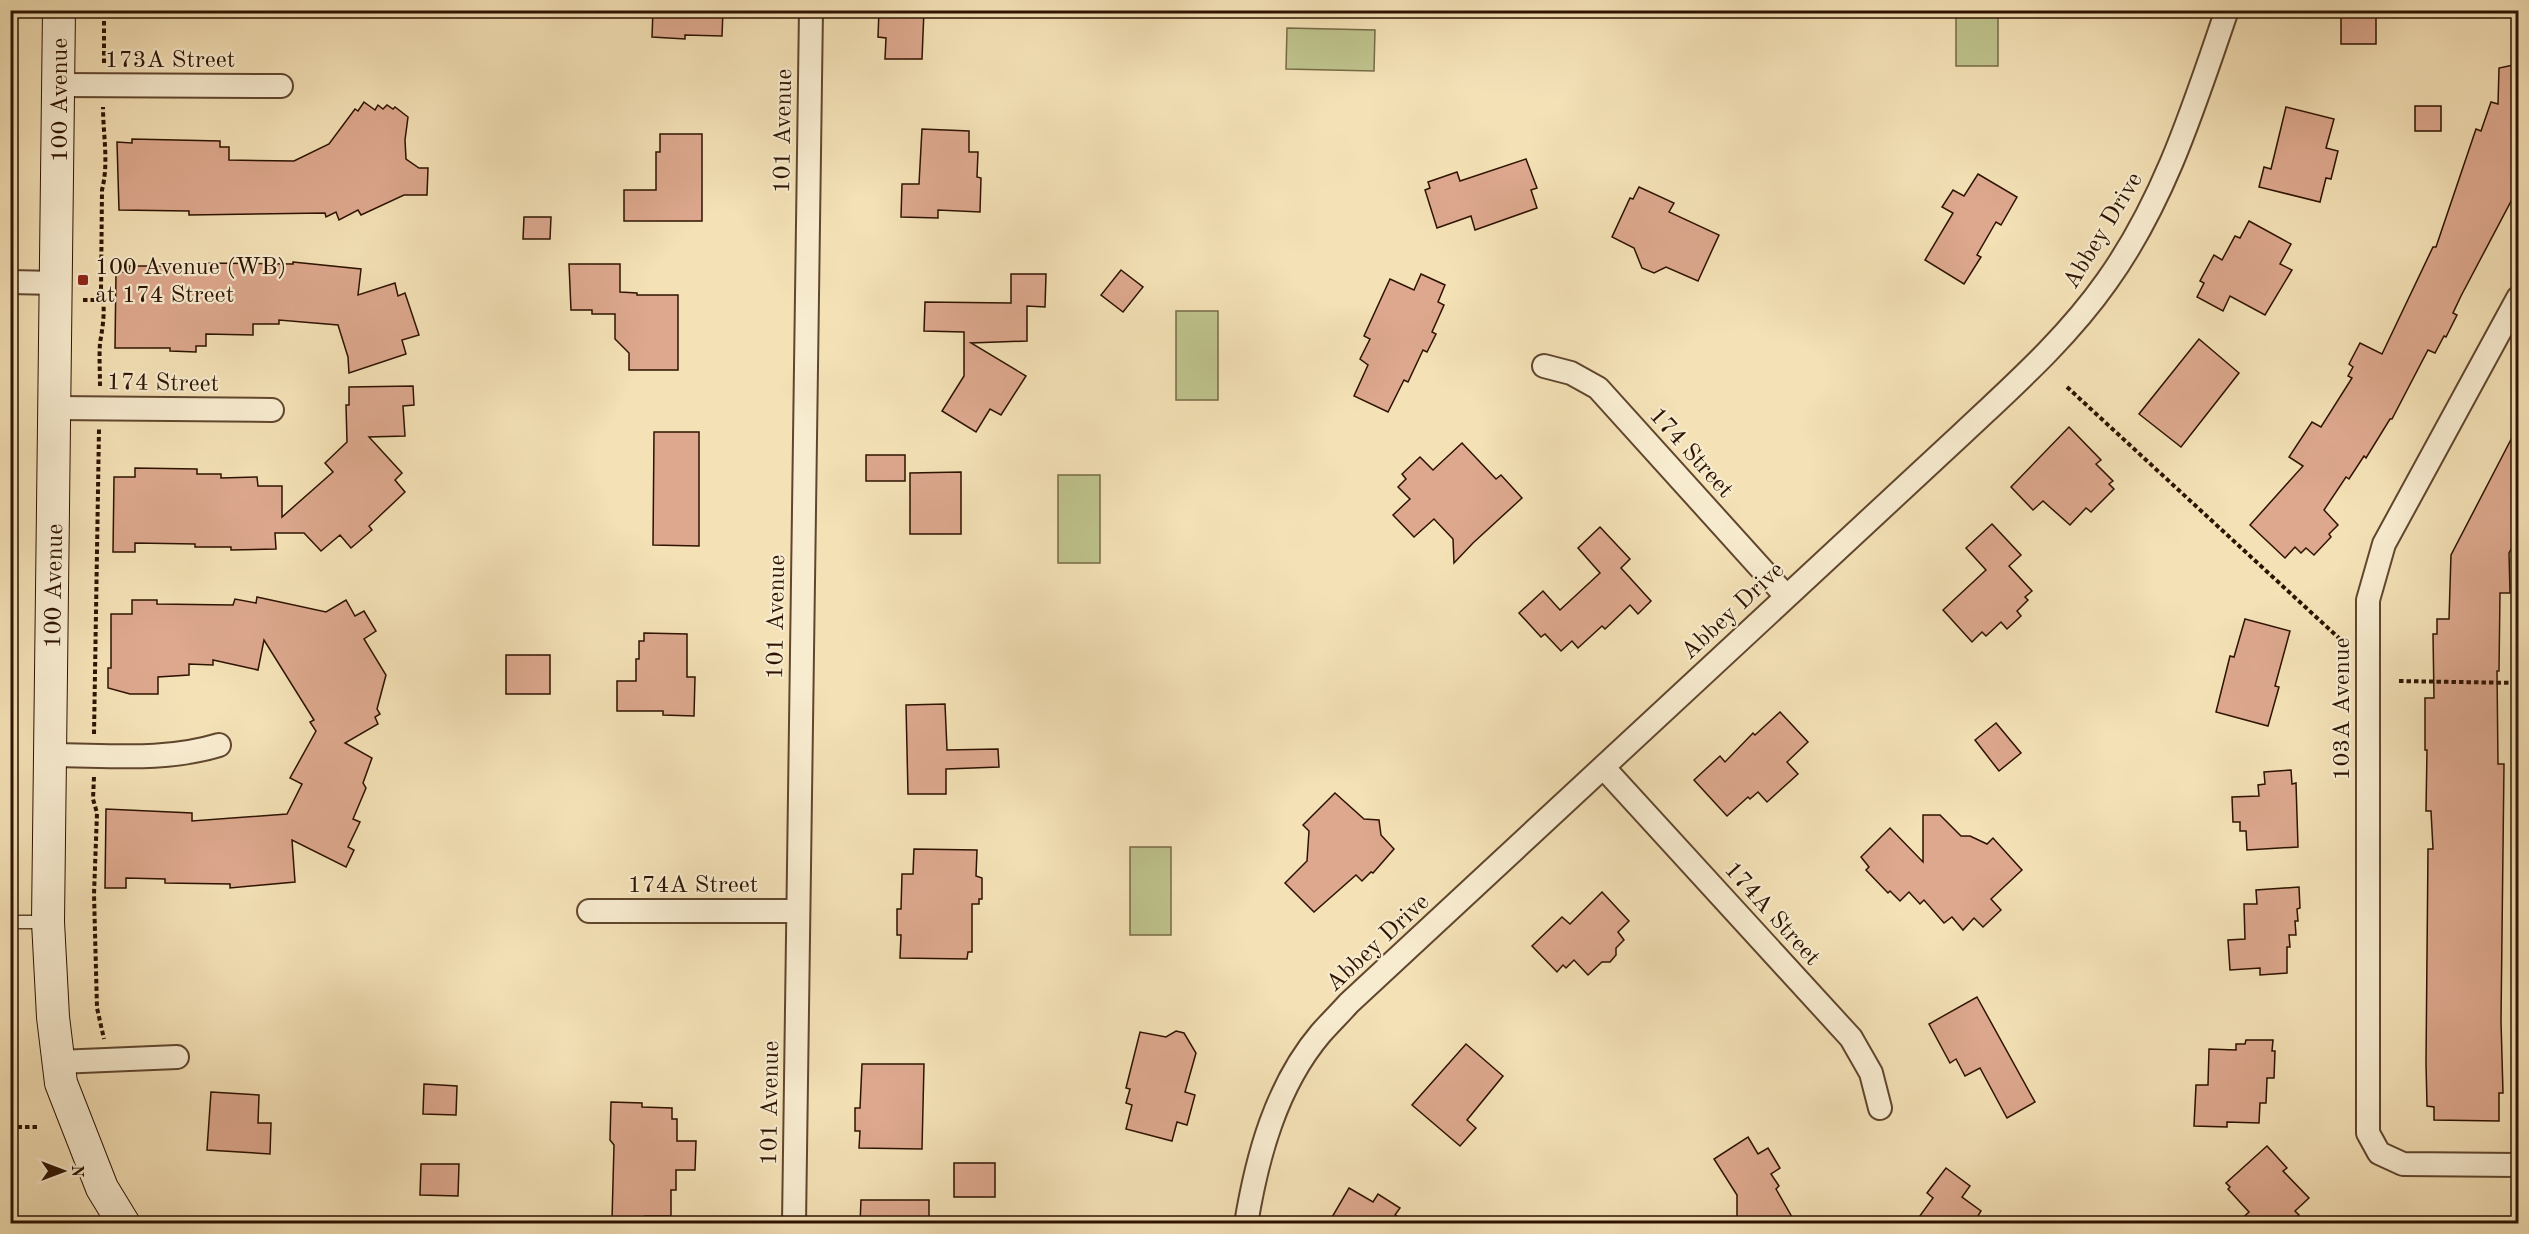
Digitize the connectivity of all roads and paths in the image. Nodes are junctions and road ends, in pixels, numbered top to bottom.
1 (59, 10) edge
2 (104, 10) edge
3 (810, 10) edge
4 (2227, 10) edge
5 (104, 70) dead end
6 (59, 86) junction
7 (281, 86) dead end
8 (103, 120) dead end
9 (10, 282) edge
10 (56, 283) junction
11 (2518, 298) edge
12 (82, 300) dead end
13 (104, 300) junction
14 (1544, 366) dead end
15 (2067, 387) dead end
16 (100, 393) dead end
17 (55, 408) junction
18 (272, 410) dead end
19 (99, 425) dead end
20 (1786, 596) junction
21 (2346, 640) dead end
22 (2399, 681) dead end
23 (2518, 683) edge
24 (94, 737) dead end
25 (219, 745) dead end
26 (51, 755) junction
27 (1604, 768) junction
28 (93, 792) dead end
29 (589, 911) dead end
30 (798, 911) junction
31 (10, 922) edge
32 (48, 922) junction
33 (177, 1057) dead end
34 (110, 1060) junction
35 (58, 1062) junction
36 (1881, 1108) dead end
37 (10, 1127) edge
38 (39, 1127) dead end
39 (2518, 1166) edge
40 (124, 1224) edge
41 (794, 1224) edge
42 (1246, 1224) edge

1 - 6 street, 100 Avenue
2 - 5 path
3 - 30 street, 101 Avenue
4 - 20 street, Abbey Drive
6 - 7 street, 173A Street
6 - 10 street, 100 Avenue
8 - 13 path
9 - 10 street
10 - 17 street, 100 Avenue
11 - 39 street, 103A Avenue
12 - 13 path
13 - 16 path
14 - 20 street, 174 Street
15 - 21 path
17 - 18 street, 174 Street
17 - 26 street, 100 Avenue
19 - 24 path
20 - 27 street, Abbey Drive
22 - 23 path
25 - 26 street
26 - 32 street, 100 Avenue
27 - 36 street, 174A Street
27 - 42 street, Abbey Drive
28 - 34 path
29 - 30 street, 174A Street
30 - 41 street, 101 Avenue
31 - 32 lane
32 - 35 street, 100 Avenue
33 - 34 street
34 - 35 street
35 - 40 street, 100 Avenue
37 - 38 path

